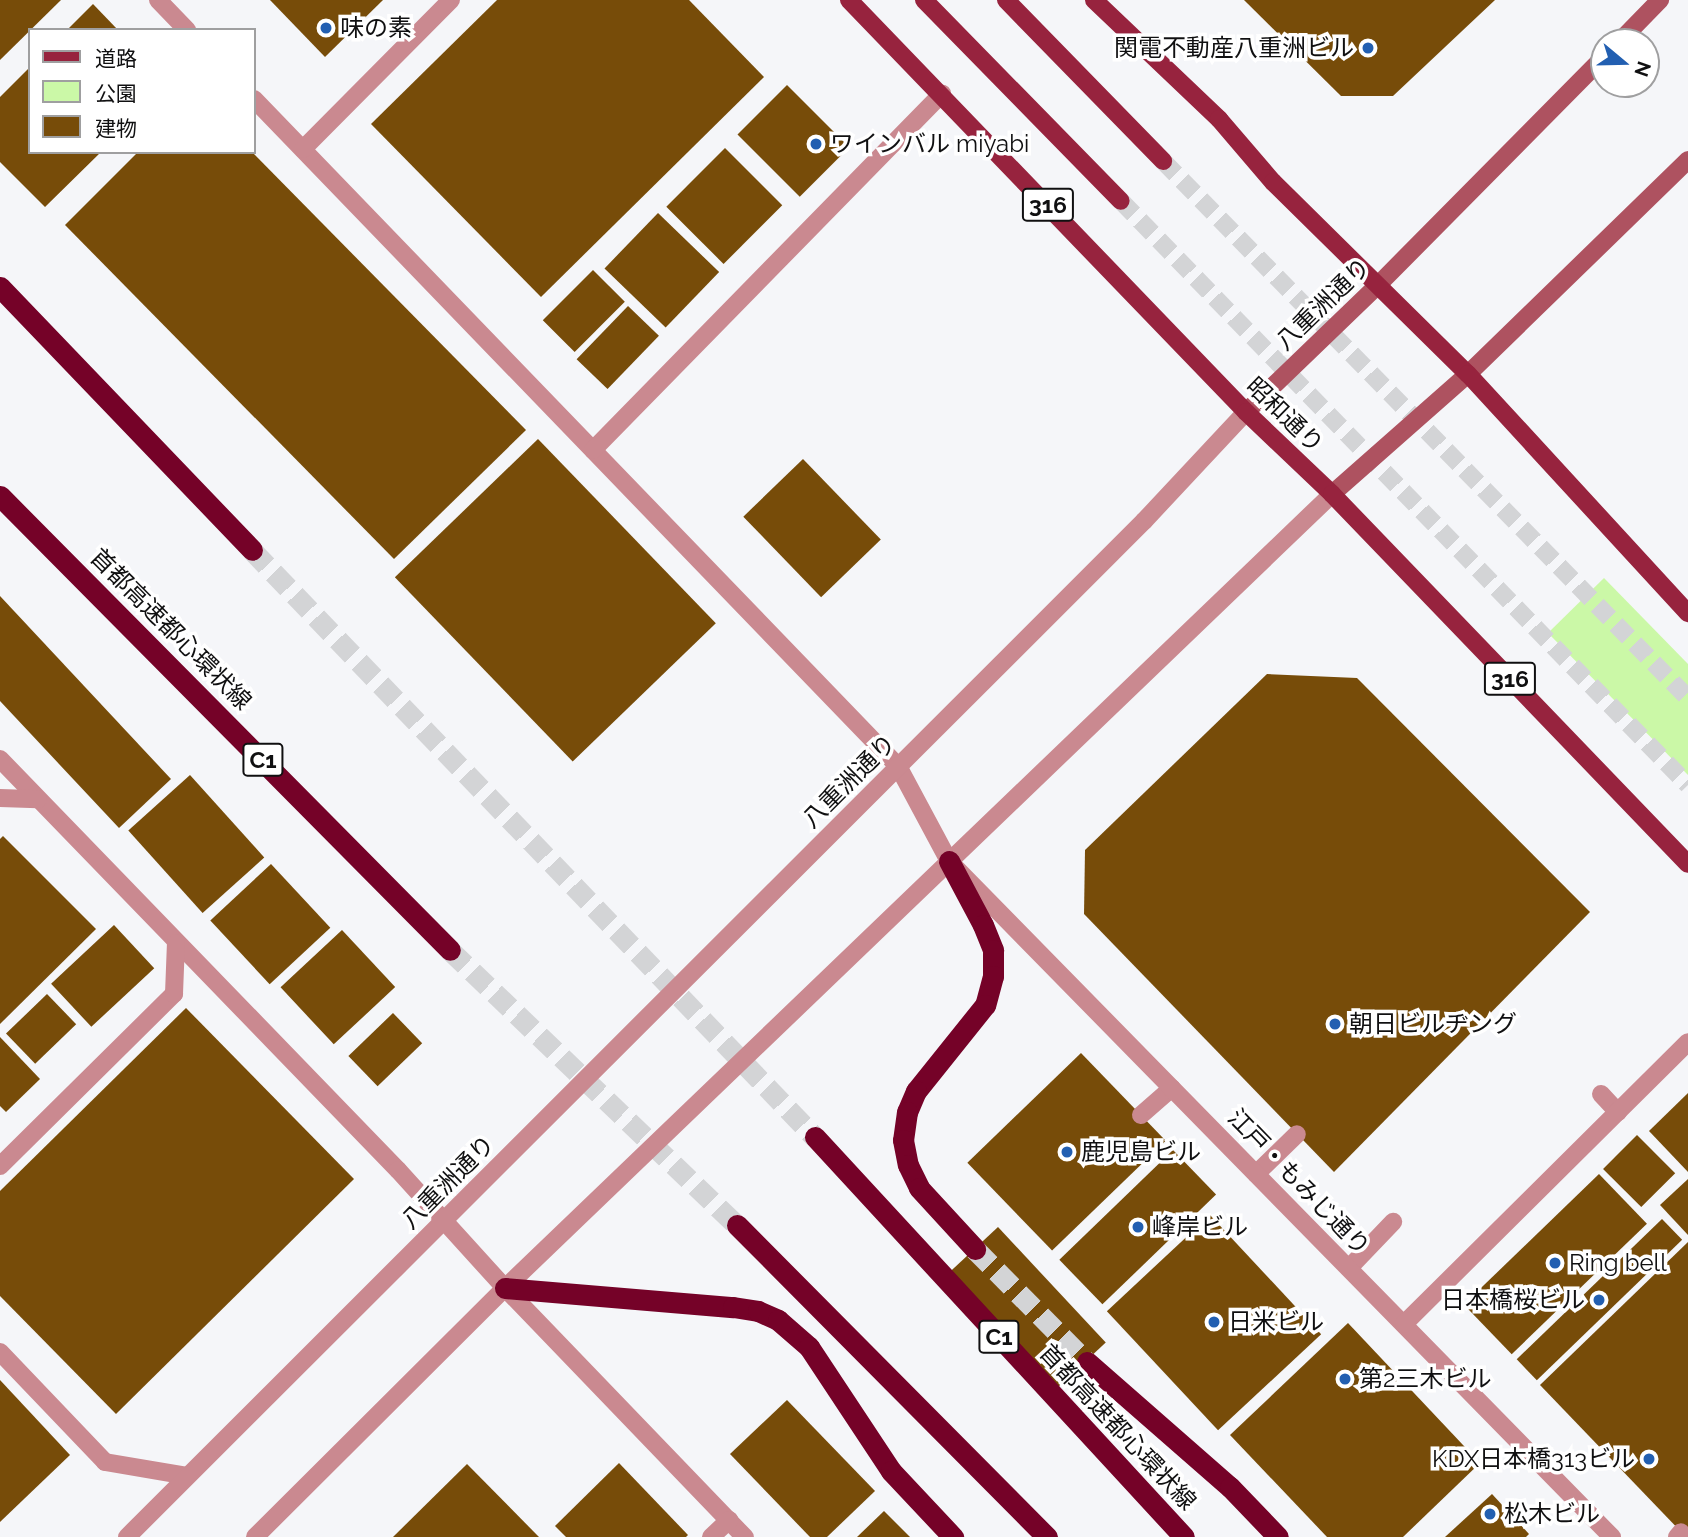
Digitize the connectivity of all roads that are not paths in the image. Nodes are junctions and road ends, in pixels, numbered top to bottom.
1 (158, 0) edge
2 (451, 0) edge
3 (849, 0) edge
4 (924, 0) edge
5 (1006, 0) edge
6 (1094, 0) edge
7 (1660, 0) edge
8 (185, 28) edge
9 (1633, 28) edge
10 (1590, 71) edge
11 (942, 94) junction
12 (256, 101) edge
13 (303, 149) junction
14 (1688, 160) edge
15 (1163, 162) tunnel mouth
16 (1121, 201) tunnel mouth
17 (1379, 284) junction
18 (0, 287) edge
19 (1468, 374) junction
20 (1246, 412) junction
21 (593, 450) junction
22 (0, 481) edge
23 (1332, 494) junction
24 (0, 496) edge
25 (252, 550) tunnel mouth
26 (76, 570) junction
27 (1688, 613) edge
28 (0, 759) edge
29 (898, 766) junction
30 (0, 798) edge
31 (38, 799) junction
32 (949, 861) junction
33 (1688, 864) edge
34 (176, 943) junction
35 (450, 950) tunnel mouth
36 (1688, 1042) edge
37 (1172, 1088) junction
38 (1601, 1094) dead end
39 (1618, 1112) junction
40 (1141, 1115) dead end
41 (1297, 1134) dead end
42 (815, 1137) tunnel mouth
43 (0, 1166) edge
44 (1256, 1174) junction
45 (443, 1221) junction
46 (1393, 1222) dead end
47 (737, 1225) tunnel mouth
48 (975, 1249) tunnel mouth
49 (1349, 1268) junction
50 (505, 1288) junction
51 (1404, 1324) junction
52 (0, 1352) edge
53 (1087, 1362) tunnel mouth
54 (187, 1476) junction
55 (729, 1520) junction
56 (127, 1537) edge
57 (255, 1537) edge
58 (711, 1537) edge
59 (745, 1537) edge
60 (953, 1537) edge
61 (1047, 1537) edge
62 (1184, 1537) edge
63 (1278, 1537) edge
64 (1612, 1537) edge

1 - 8 street
2 - 13 street
3 - 11 main road, 昭和通り / 316
4 - 16 main road, 316
5 - 15 main road
6 - 17 main road
7 - 9 main road
10 - 17 main road, 八重洲通り
11 - 20 main road, 昭和通り / 316
11 - 21 street
12 - 13 street, 江戸・もみじ通り
13 - 21 street, 江戸・もみじ通り
14 - 19 main road
17 - 19 main road
17 - 20 main road, 八重洲通り
18 - 25 highway
19 - 23 main road
19 - 27 main road
20 - 23 main road, 昭和通り / 316
20 - 29 street, 八重洲通り
21 - 29 street, 江戸・もみじ通り
22 - 26 highway, C1
23 - 32 street
23 - 33 main road, 昭和通り / 316
24 - 26 highway, 首都高速都心環状線
26 - 35 highway, 首都高速都心環状線 / C1
28 - 31 street
29 - 32 street, 江戸・もみじ通り
29 - 45 street, 八重洲通り
30 - 31 street
31 - 34 street
32 - 37 street, 江戸・もみじ通り
32 - 48 highway
32 - 50 street
34 - 43 street
34 - 45 street
36 - 39 street
37 - 40 street
37 - 44 street, 江戸・もみじ通り
38 - 39 street
39 - 51 street
41 - 44 street
42 - 62 highway, 首都高速都心環状線 / C1
44 - 49 street, 江戸・もみじ通り
45 - 50 street
45 - 54 street, 八重洲通り
46 - 49 street
47 - 61 highway
49 - 51 street, 江戸・もみじ通り
50 - 55 street
50 - 57 street
50 - 60 highway
51 - 64 street, 江戸・もみじ通り
52 - 54 street
53 - 63 highway
54 - 56 street, 八重洲通り
55 - 58 street
55 - 59 street

